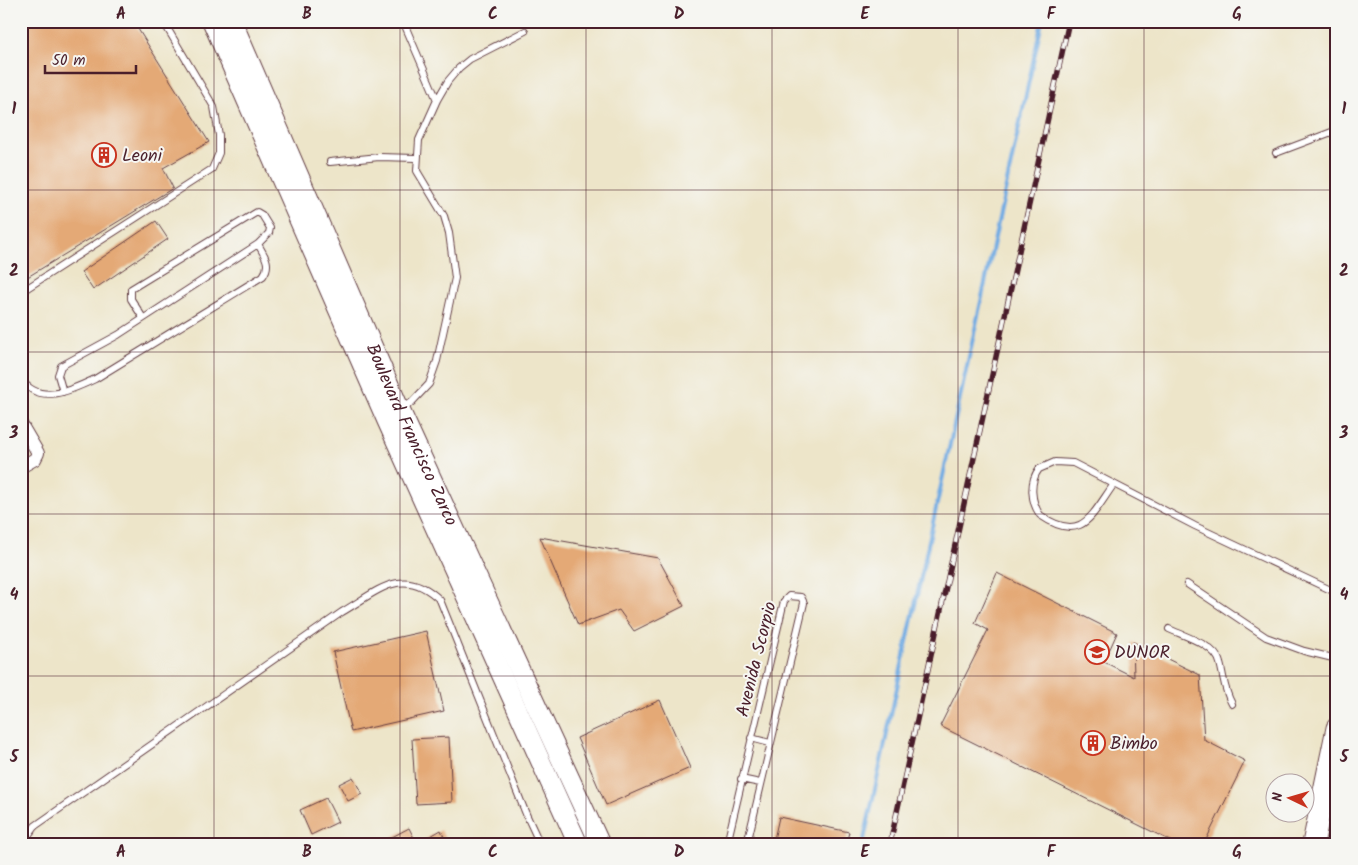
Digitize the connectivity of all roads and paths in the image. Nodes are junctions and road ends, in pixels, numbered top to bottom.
1 (163, 21) edge
2 (212, 21) edge
3 (232, 21) edge
4 (403, 21) edge
5 (524, 31) dead end
6 (437, 100) junction
7 (1337, 130) edge
8 (1276, 153) dead end
9 (416, 158) junction
10 (330, 162) dead end
11 (297, 195) junction
12 (258, 244) junction
13 (21, 292) edge
14 (143, 318) junction
15 (370, 362) junction
16 (21, 380) edge
17 (62, 392) junction
18 (400, 410) junction
19 (21, 424) edge
20 (401, 432) junction
21 (21, 467) edge
22 (1114, 484) junction
23 (1187, 584) dead end
24 (1337, 593) edge
25 (1169, 629) dead end
26 (1337, 659) edge
27 (1232, 704) dead end
28 (538, 709) junction
29 (520, 718) junction
30 (1337, 728) edge
31 (751, 738) junction
32 (770, 743) junction
33 (741, 780) junction
34 (760, 783) junction
35 (22, 844) edge
36 (540, 844) edge
37 (578, 844) edge
38 (600, 844) edge
39 (727, 844) edge
40 (746, 844) edge
41 (1313, 844) edge

1 - 13 lane
2 - 11 main road, Boulevard Francisco Zarco
3 - 11 main road, Boulevard Francisco Zarco
4 - 6 lane
5 - 6 lane
6 - 9 lane
7 - 8 lane
9 - 10 lane
9 - 18 lane
11 - 15 main road, Boulevard Francisco Zarco
12 - 14 lane
12 - 14 lane
12 - 17 lane
14 - 17 lane
15 - 18 main road, Boulevard Francisco Zarco
15 - 20 main road, Boulevard Francisco Zarco
16 - 17 lane
18 - 20 main road, Boulevard Francisco Zarco
19 - 21 street
20 - 28 main road, Boulevard Francisco Zarco
20 - 29 main road, Boulevard Francisco Zarco
22 - 22 lane
22 - 24 lane
23 - 26 lane
25 - 27 lane
28 - 29 main road
28 - 38 main road, Boulevard Francisco Zarco
29 - 37 main road, Boulevard Francisco Zarco
30 - 41 main road
31 - 32 lane
31 - 32 lane, Avenida Scorpio
31 - 33 lane, Avenida Scorpio
32 - 34 lane, Avenida Scorpio
33 - 34 lane
33 - 39 lane, Avenida Scorpio
34 - 40 lane, Avenida Scorpio
35 - 36 lane

